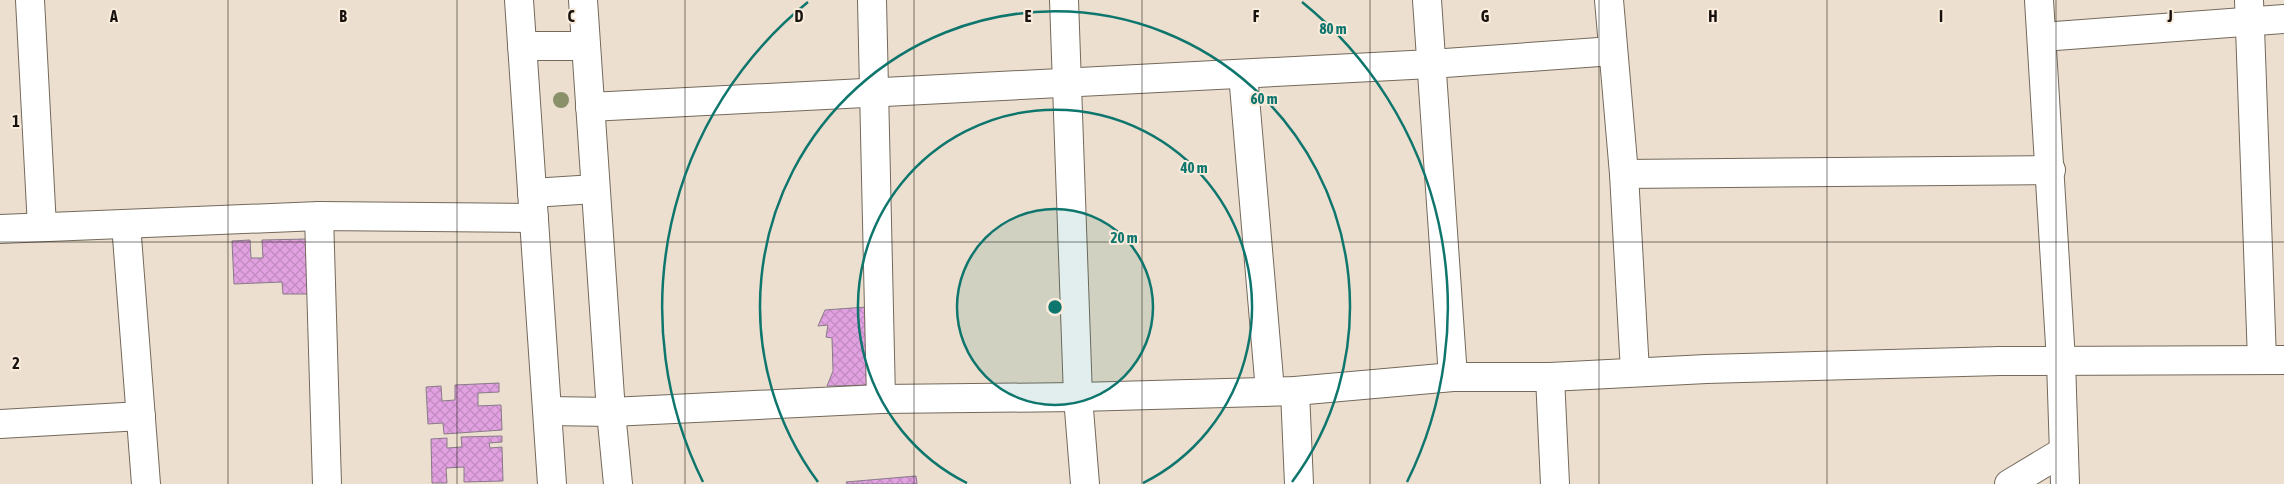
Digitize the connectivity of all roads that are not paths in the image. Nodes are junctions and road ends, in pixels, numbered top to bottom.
1 (30, 0) edge
2 (518, 0) edge
3 (584, 0) edge
4 (872, 0) edge
5 (1064, 0) edge
6 (1427, 0) edge
7 (1609, 0) edge
8 (1616, 0) edge
9 (2039, 0) edge
10 (2250, 10) edge
11 (2284, 19) edge
12 (2042, 36) junction
13 (522, 46) junction
14 (586, 46) junction
15 (1613, 51) junction
16 (1431, 64) junction
17 (1243, 74) junction
18 (1067, 83) junction
19 (875, 92) junction
20 (590, 107) junction
21 (2051, 170) junction
22 (1624, 174) junction
23 (595, 189) junction
24 (533, 205) junction
25 (319, 216) junction
26 (126, 224) junction
27 (42, 227) junction
28 (0, 230) edge
29 (2273, 360) edge
30 (2061, 361) junction
31 (1635, 372) junction
32 (1550, 376) junction
33 (1453, 377) junction
34 (1282, 391) junction
35 (1078, 397) junction
36 (881, 399) junction
37 (548, 411) junction
38 (611, 412) junction
39 (141, 416) junction
40 (0, 424) edge
41 (2064, 451) junction
42 (146, 484) edge
43 (327, 484) edge
44 (552, 484) edge
45 (618, 484) edge
46 (1085, 484) edge
47 (1299, 484) edge
48 (1555, 484) edge
49 (2009, 484) edge
50 (2065, 484) edge

1 - 27 street
2 - 13 street
3 - 14 street
4 - 19 street
5 - 18 street
6 - 16 street
7 - 8 street
7 - 15 street
9 - 12 street
10 - 11 street
10 - 12 street
10 - 29 street
12 - 21 street
13 - 14 street
13 - 24 street
14 - 20 street
15 - 16 street
15 - 22 street
16 - 17 street
16 - 33 street
17 - 18 street
17 - 34 street
18 - 19 street
18 - 35 street
19 - 20 street
19 - 36 street
20 - 23 street
21 - 22 street
21 - 30 street
22 - 31 street
23 - 24 street
23 - 38 street
24 - 25 street
24 - 37 street
25 - 26 street
25 - 43 street
26 - 27 street
26 - 39 street
27 - 28 street
29 - 30 street
30 - 31 street
30 - 41 street
31 - 32 street
32 - 33 street
32 - 48 street
33 - 34 street
34 - 35 street
34 - 47 street
35 - 36 street
35 - 46 street
36 - 38 street
37 - 38 street
37 - 44 street
38 - 45 street
39 - 40 street
39 - 42 street
41 - 49 street
41 - 50 street

